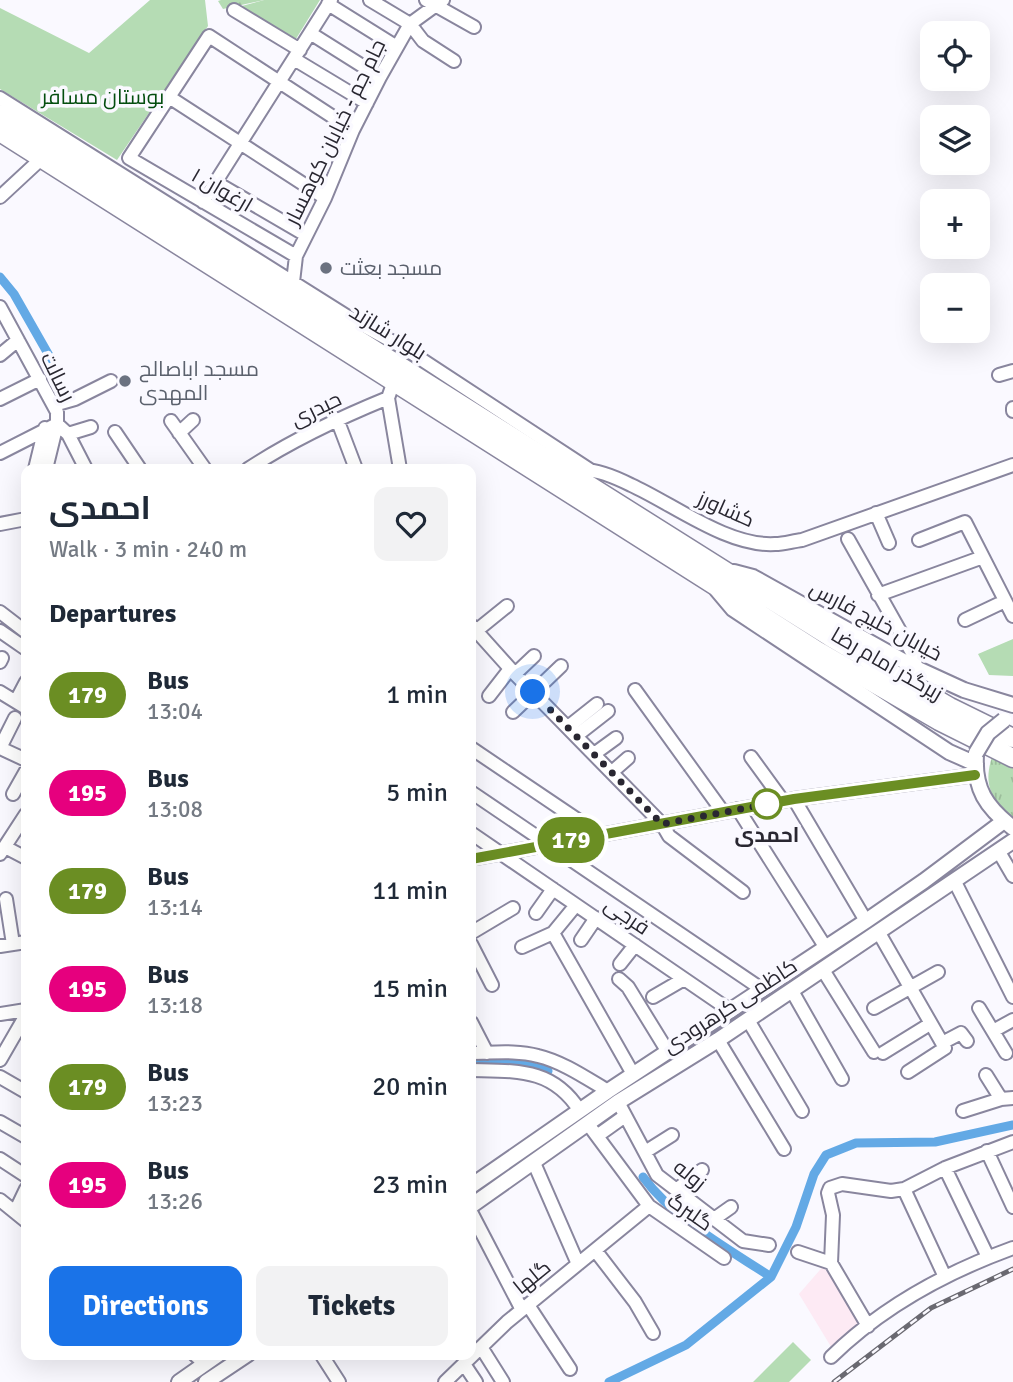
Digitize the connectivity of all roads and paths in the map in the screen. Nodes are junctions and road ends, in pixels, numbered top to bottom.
1 (370, 0) edge
2 (330, 2) edge
3 (434, 2) edge
4 (234, 10) dead end
5 (410, 24) junction
6 (474, 27) dead end
7 (310, 33) junction
8 (397, 47) junction
9 (297, 54) junction
10 (454, 61) dead end
11 (380, 77) junction
12 (279, 82) junction
13 (169, 97) junction
14 (0, 98) edge
15 (367, 103) junction
16 (0, 114) edge
17 (353, 130) junction
18 (0, 132) edge
19 (240, 144) junction
20 (42, 158) junction
21 (215, 182) junction
22 (0, 197) edge
23 (325, 198) junction
24 (203, 202) junction
25 (189, 225) junction
26 (306, 235) junction
27 (296, 256) junction
28 (276, 271) junction
29 (293, 282) junction
30 (0, 307) edge
31 (353, 320) junction
32 (18, 340) junction
33 (0, 355) edge
34 (1013, 371) edge
35 (999, 375) dead end
36 (414, 376) junction
37 (40, 379) junction
38 (111, 381) dead end
39 (391, 389) junction
40 (0, 399) edge
41 (54, 405) junction
42 (337, 419) junction
43 (193, 420) dead end
44 (171, 421) dead end
45 (51, 426) junction
46 (91, 427) dead end
47 (116, 432) dead end
48 (180, 433) junction
49 (68, 434) junction
50 (0, 453) edge
51 (37, 464) edge
52 (47, 464) edge
53 (83, 464) edge
54 (136, 464) edge
55 (202, 464) edge
56 (256, 464) edge
57 (354, 464) edge
58 (399, 464) edge
59 (1013, 466) edge
60 (563, 470) junction
61 (590, 470) junction
62 (876, 513) junction
63 (21, 520) edge
64 (0, 524) edge
65 (848, 539) dead end
66 (919, 540) dead end
67 (889, 543) dead end
68 (983, 557) junction
69 (716, 576) junction
70 (747, 595) junction
71 (878, 595) junction
72 (1005, 601) junction
73 (506, 606) dead end
74 (0, 612) edge
75 (1013, 616) edge
76 (965, 620) dead end
77 (476, 626) edge
78 (21, 628) edge
79 (0, 631) edge
80 (476, 631) edge
81 (21, 646) edge
82 (534, 656) dead end
83 (561, 666) dead end
84 (916, 668) junction
85 (513, 671) junction
86 (635, 690) dead end
87 (0, 692) edge
88 (533, 692) junction
89 (489, 696) dead end
90 (21, 705) edge
91 (1013, 705) edge
92 (602, 707) dead end
93 (513, 712) dead end
94 (15, 718) dead end
95 (1009, 718) edge
96 (572, 731) junction
97 (616, 738) dead end
98 (1013, 738) edge
99 (0, 748) edge
100 (476, 751) edge
101 (594, 754) junction
102 (751, 757) dead end
103 (21, 758) edge
104 (628, 758) dead end
105 (1013, 758) edge
106 (976, 764) junction
107 (612, 772) junction
108 (21, 780) edge
109 (13, 794) dead end
110 (476, 795) edge
111 (788, 800) junction
112 (738, 809) junction
113 (723, 812) junction
114 (21, 822) edge
115 (662, 824) junction
116 (1009, 825) edge
117 (600, 835) junction
118 (476, 836) edge
119 (1013, 841) edge
120 (550, 844) junction
121 (967, 848) junction
122 (2, 850) edge
123 (999, 852) junction
124 (502, 853) junction
125 (21, 856) edge
126 (476, 858) edge
127 (980, 866) junction
128 (1013, 876) edge
129 (955, 882) junction
130 (554, 889) junction
131 (743, 892) dead end
132 (6, 899) dead end
133 (576, 905) junction
134 (513, 908) dead end
135 (536, 913) dead end
136 (596, 918) junction
137 (866, 921) junction
138 (476, 930) edge
139 (553, 933) junction
140 (878, 933) junction
141 (581, 940) dead end
142 (6, 945) edge
143 (635, 945) junction
144 (522, 947) dead end
145 (826, 948) junction
146 (476, 954) edge
147 (620, 964) dead end
148 (823, 970) junction
149 (938, 972) dead end
150 (619, 979) dead end
151 (684, 979) junction
152 (492, 985) dead end
153 (910, 988) junction
154 (762, 990) junction
155 (792, 991) junction
156 (653, 997) dead end
157 (1013, 997) edge
158 (874, 1008) dead end
159 (979, 1008) dead end
160 (731, 1011) junction
161 (21, 1013) edge
162 (0, 1014) edge
163 (748, 1020) junction
164 (1013, 1020) edge
165 (930, 1024) junction
166 (993, 1031) junction
167 (476, 1032) edge
168 (21, 1037) edge
169 (718, 1040) junction
170 (967, 1041) dead end
171 (943, 1046) junction
172 (668, 1052) junction
173 (476, 1053) edge
174 (487, 1053) junction
175 (1006, 1053) dead end
176 (0, 1060) edge
177 (563, 1065) junction
178 (476, 1070) edge
179 (908, 1072) dead end
180 (633, 1074) junction
181 (986, 1074) dead end
182 (0, 1077) edge
183 (842, 1079) dead end
184 (553, 1083) junction
185 (21, 1089) edge
186 (613, 1096) junction
187 (1007, 1098) edge
188 (580, 1111) junction
189 (802, 1111) dead end
190 (963, 1111) dead end
191 (625, 1116) junction
192 (0, 1122) edge
193 (592, 1130) junction
194 (21, 1134) edge
195 (672, 1135) dead end
196 (1013, 1142) edge
197 (784, 1149) dead end
198 (987, 1151) junction
199 (645, 1152) junction
200 (0, 1159) edge
201 (534, 1163) junction
202 (946, 1168) junction
203 (702, 1170) dead end
204 (21, 1173) edge
205 (476, 1183) edge
206 (904, 1189) junction
207 (676, 1190) junction
208 (21, 1199) edge
209 (0, 1200) edge
210 (476, 1204) edge
211 (649, 1206) junction
212 (731, 1207) dead end
213 (1013, 1207) edge
214 (15, 1212) junction
215 (476, 1212) edge
216 (21, 1217) edge
217 (714, 1219) junction
218 (769, 1245) dead end
219 (1013, 1248) edge
220 (595, 1250) junction
221 (798, 1252) dead end
222 (988, 1257) junction
223 (724, 1258) dead end
224 (831, 1263) junction
225 (578, 1264) junction
226 (945, 1277) junction
227 (525, 1307) junction
228 (868, 1326) junction
229 (653, 1334) dead end
230 (481, 1347) junction
231 (476, 1352) edge
232 (831, 1357) dead end
233 (199, 1360) edge
234 (242, 1360) edge
235 (325, 1360) edge
236 (468, 1360) edge
237 (464, 1364) junction
238 (569, 1369) dead end
239 (224, 1377) edge
240 (179, 1382) edge
241 (206, 1382) edge
242 (339, 1382) edge
243 (445, 1382) edge
244 (476, 1382) edge
245 (503, 1382) edge

1 - 5 street
2 - 7 street
2 - 8 street
3 - 5 street, جام جم - خیابان کوهسار
3 - 6 street
4 - 9 street
5 - 8 street, جام جم - خیابان کوهسار
5 - 10 street
7 - 9 street
7 - 11 street
8 - 11 street, جام جم - خیابان کوهسار
9 - 12 street
9 - 15 street
11 - 15 street, جام جم - خیابان کوهسار
12 - 13 street
12 - 17 street
12 - 19 street
13 - 19 street
13 - 24 street, ارغوان ۱
14 - 25 street
15 - 17 street, جام جم - خیابان کوهسار
16 - 25 highway, بلوار شازند
17 - 23 street, جام جم - خیابان کوهسار
18 - 20 highway, بلوار شازند
19 - 21 street
19 - 23 street
20 - 22 street
20 - 39 highway, بلوار شازند
21 - 24 street
21 - 26 street
23 - 26 street, جام جم - خیابان کوهسار
24 - 27 street, ارغوان ۱
25 - 28 street
25 - 36 highway, بلوار شازند
26 - 27 street, جام جم - خیابان کوهسار
27 - 28 street
27 - 29 street
28 - 29 street
29 - 31 street
30 - 32 street, رسالت
31 - 36 street
31 - 61 street
32 - 33 street
32 - 37 street, رسالت
34 - 35 street
36 - 60 highway, بلوار شازند
37 - 40 street
37 - 41 street, رسالت
38 - 41 street
39 - 42 street, حیدری
39 - 58 street
39 - 69 highway, بلوار شازند
41 - 45 street, رسالت
42 - 56 street, حیدری
42 - 57 street
43 - 48 street
44 - 48 street
45 - 49 street
45 - 50 street
45 - 51 street
45 - 52 street, رسالت
46 - 49 street
47 - 54 street
48 - 55 street
49 - 53 street
59 - 62 street, کشاورز
60 - 61 street, کشاورز
60 - 69 highway, بلوار شازند
61 - 62 street, کشاورز
62 - 67 street
63 - 64 street
65 - 71 street
66 - 68 street
68 - 71 street
68 - 72 street
69 - 70 highway, بلوار شازند
69 - 84 main road, خیابان خلیج فارس
69 - 106 main road
70 - 98 highway, زیرگذر امام رضا
70 - 105 highway, زیرگذر امام رضا
71 - 84 street
72 - 75 street
72 - 76 street
73 - 77 street
74 - 78 street
79 - 81 street
80 - 85 street
82 - 85 street
83 - 88 street
84 - 91 main road, خیابان خلیج فارس
85 - 88 street
85 - 89 street
86 - 113 street
87 - 90 street
88 - 93 street
88 - 96 street
92 - 96 street
94 - 99 street
95 - 106 main road, bridge
96 - 101 street
97 - 101 street
99 - 103 street
100 - 117 street
101 - 107 street
102 - 111 street
104 - 107 street
106 - 111 street
106 - 116 main road
107 - 115 street
108 - 109 street
110 - 120 street
111 - 112 street
111 - 137 street
112 - 113 street
112 - 145 street
113 - 115 street
114 - 122 street
115 - 117 street
115 - 131 street
116 - 121 main road, کاظمی کرهرودی
117 - 120 street
118 - 124 street, فرجی
119 - 123 main road, کاظمی کرهرودی
120 - 124 street
120 - 154 street
121 - 127 main road
121 - 137 main road, کاظمی کرهرودی
122 - 125 street
123 - 127 main road, کاظمی کرهرودی
123 - 128 street
124 - 126 street
124 - 130 street, فرجی
127 - 129 main road, کاظمی کرهرودی
129 - 140 main road, کاظمی کرهرودی
129 - 157 street
130 - 133 street, فرجی
130 - 135 street
132 - 142 street
133 - 136 street, فرجی
133 - 139 street
134 - 138 street
136 - 141 street
136 - 143 street, فرجی
137 - 145 main road, کاظمی کرهرودی
139 - 144 street
139 - 180 street
140 - 148 main road, کاظمی کرهرودی
140 - 153 street
143 - 147 street
143 - 151 street, فرجی
145 - 154 main road, کاظمی کرهرودی
146 - 152 street
148 - 155 main road, کاظمی کرهرودی
148 - 165 street
149 - 153 street
150 - 172 street
151 - 156 street
151 - 160 street, فرجی
153 - 158 street
153 - 165 street
154 - 160 main road, کاظمی کرهرودی
155 - 163 main road, کاظمی کرهرودی
155 - 183 street
159 - 166 street
160 - 172 main road, کاظمی کرهرودی
161 - 162 street
163 - 169 main road, کاظمی کرهرودی
163 - 189 street
164 - 166 street
165 - 171 street
166 - 175 street
167 - 174 street
168 - 176 street
169 - 186 main road, کاظمی کرهرودی
169 - 197 street
170 - 171 street
171 - 179 street
172 - 180 main road, کاظمی کرهرودی
173 - 174 street
174 - 177 street
177 - 184 street
177 - 186 street
178 - 184 street
180 - 186 main road, کاظمی کرهرودی
181 - 187 street
182 - 185 street
184 - 188 street
186 - 188 main road, کاظمی کرهرودی
186 - 191 street, زوله
186 - 193 main road, کاظمی کرهرودی
187 - 190 street
188 - 205 main road, کاظمی کرهرودی
191 - 193 street
191 - 199 street, زوله
192 - 194 street
193 - 201 main road, کاظمی کرهرودی
193 - 211 street, گلبرگ
195 - 199 street
196 - 198 street
198 - 202 street
198 - 213 street
199 - 207 street, زوله
200 - 204 street
201 - 210 main road, کاظمی کرهرودی
201 - 225 street
202 - 206 street
202 - 222 street
203 - 207 street
206 - 224 street
206 - 226 street
207 - 217 street, زوله
208 - 214 street
209 - 214 street
211 - 220 street, گلها
211 - 223 street, گلبرگ
212 - 217 street
214 - 216 street
215 - 227 street
217 - 218 street, زوله
219 - 222 street
220 - 225 street, گلها
220 - 229 street
221 - 224 street
222 - 226 street
224 - 228 street
225 - 227 street, گلها
226 - 228 street
227 - 230 street, گلها
227 - 238 street
228 - 232 street
230 - 231 street, گلها
230 - 245 street
233 - 240 main road
234 - 239 main road
235 - 242 street
236 - 237 street, گلها
237 - 243 street, گلها
237 - 244 street
239 - 241 main road

